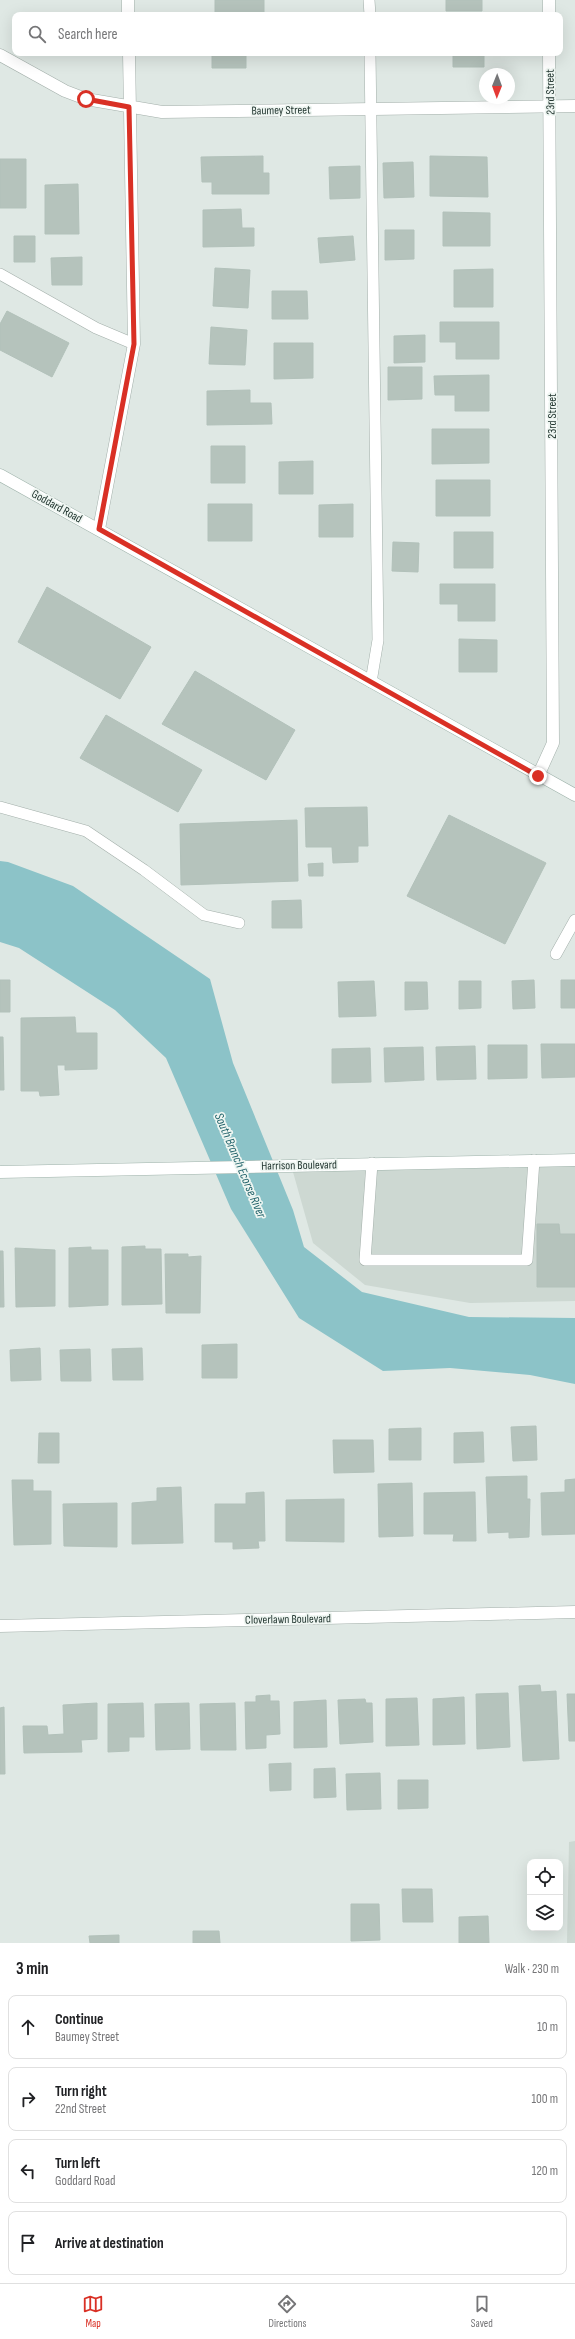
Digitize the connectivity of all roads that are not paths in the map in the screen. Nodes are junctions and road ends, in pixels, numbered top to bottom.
1 (128, 0) edge
2 (369, 0) edge
3 (548, 0) edge
4 (128, 12) edge
5 (370, 12) edge
6 (549, 12) edge
7 (0, 55) edge
8 (129, 56) edge
9 (370, 56) edge
10 (549, 56) edge
11 (550, 106) junction
12 (575, 106) edge
13 (129, 107) junction
14 (370, 109) junction
15 (0, 274) edge
16 (134, 344) junction
17 (0, 476) edge
18 (99, 529) junction
19 (371, 682) junction
20 (538, 776) junction
21 (575, 795) edge
22 (0, 807) edge
23 (575, 920) edge
24 (239, 923) dead end
25 (556, 954) dead end
26 (534, 1160) junction
27 (575, 1160) edge
28 (372, 1163) junction
29 (0, 1172) edge
30 (575, 1612) edge
31 (0, 1626) edge

1 - 4 street
2 - 5 lane
3 - 6 street
7 - 13 street, Baumey Street
8 - 13 street
9 - 14 lane
10 - 11 street, 23rd Street
11 - 12 street, Baumey Street
11 - 14 street, Baumey Street
11 - 20 street, 23rd Street
13 - 14 street, Baumey Street
13 - 16 street
14 - 19 lane
15 - 16 lane
16 - 18 street
17 - 18 street, Goddard Road
18 - 19 street, Goddard Road
19 - 20 street, Goddard Road
20 - 21 street, Goddard Road
22 - 24 lane
23 - 25 lane
26 - 27 street, Harrison Boulevard
26 - 28 street, Harrison Boulevard
26 - 28 lane
28 - 29 street, Harrison Boulevard
30 - 31 street, Cloverlawn Boulevard

